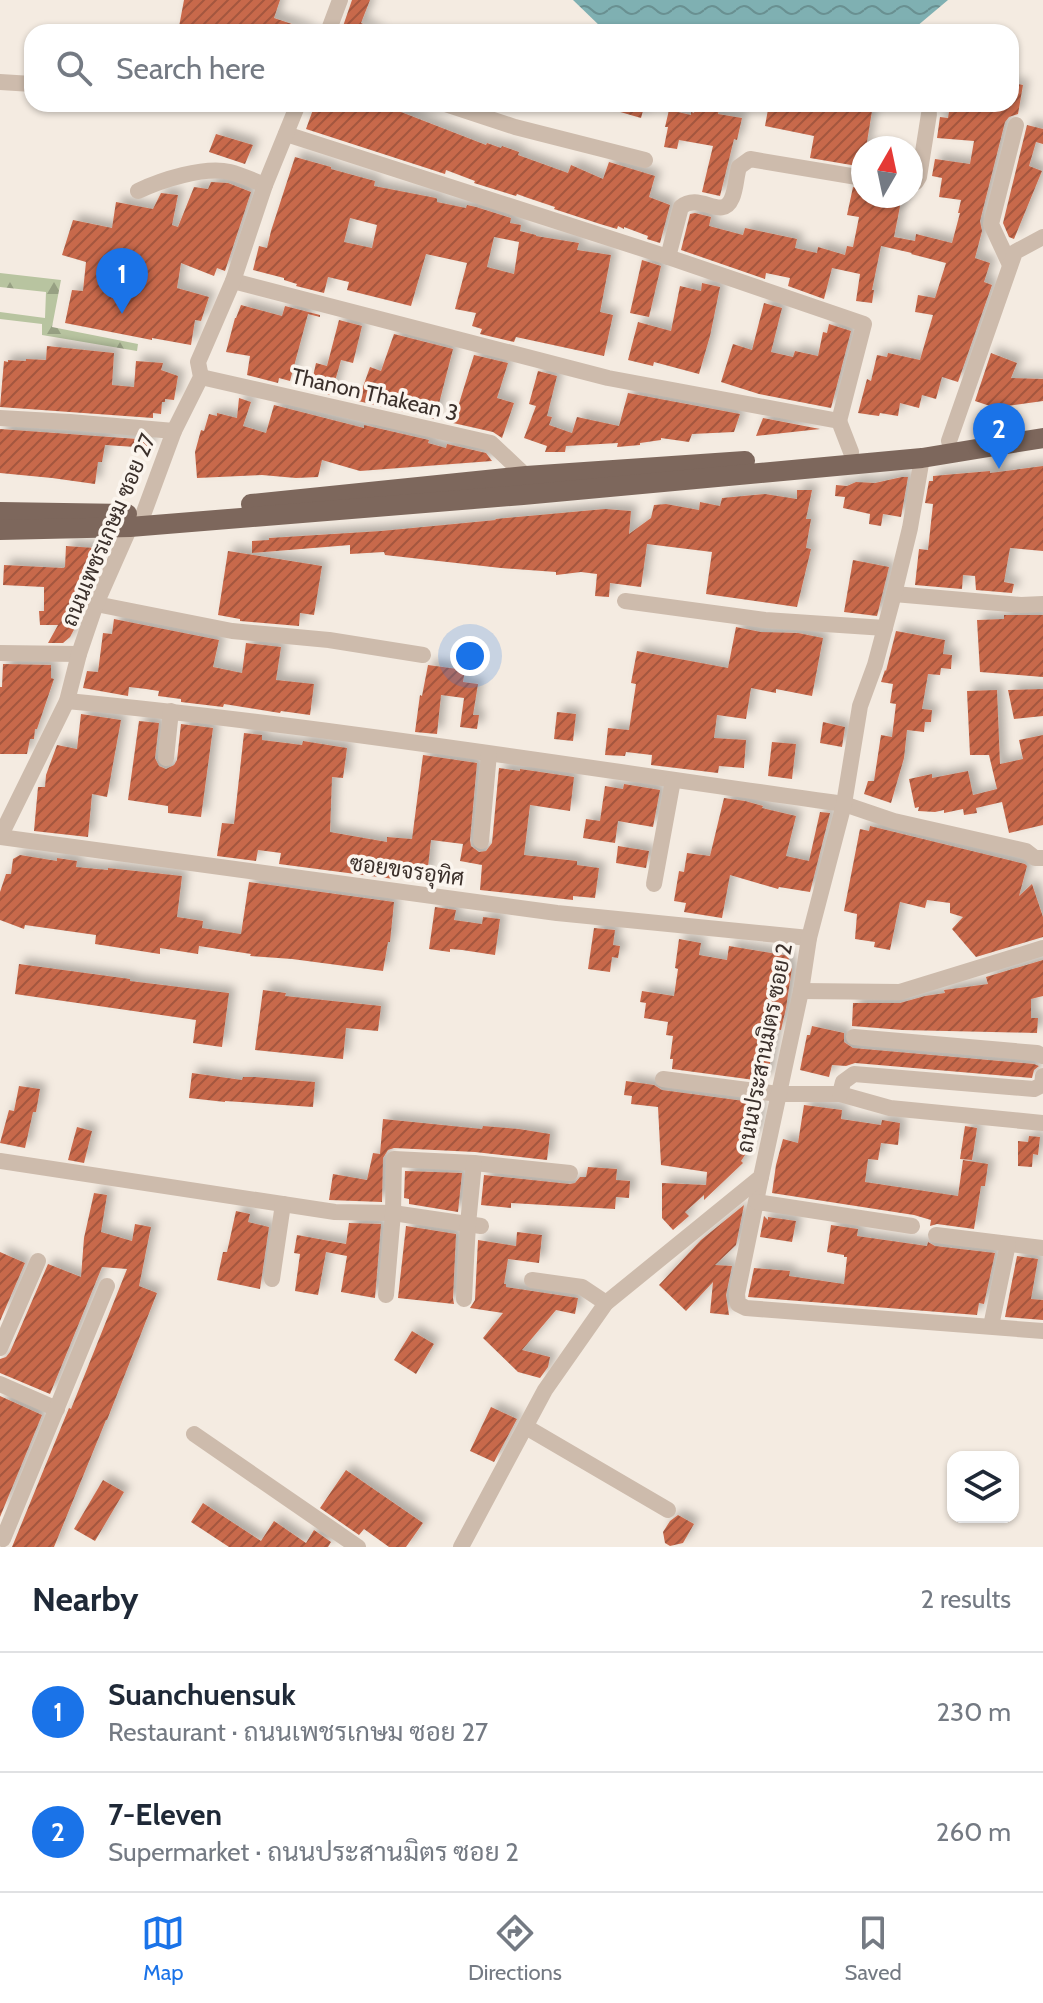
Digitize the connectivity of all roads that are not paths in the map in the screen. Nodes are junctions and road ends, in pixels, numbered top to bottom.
1 (340, 0) edge
2 (331, 24) edge
3 (0, 82) edge
4 (24, 84) edge
5 (295, 112) edge
6 (469, 112) edge
7 (929, 114) dead end
8 (1016, 125) dead end
9 (286, 134) junction
10 (645, 160) dead end
11 (923, 160) edge
12 (851, 176) edge
13 (265, 185) junction
14 (138, 191) dead end
15 (1043, 237) edge
16 (668, 257) junction
17 (1010, 265) junction
18 (233, 281) junction
19 (201, 377) junction
20 (0, 418) edge
21 (839, 421) junction
22 (1043, 427) edge
23 (174, 431) junction
24 (1043, 438) edge
25 (949, 441) junction
26 (851, 452) junction
27 (922, 458) junction
28 (785, 465) junction
29 (526, 476) junction
30 (0, 512) edge
31 (136, 521) junction
32 (0, 530) edge
33 (894, 594) junction
34 (625, 601) dead end
35 (96, 604) junction
36 (1043, 604) edge
37 (885, 628) junction
38 (0, 653) edge
39 (79, 654) junction
40 (423, 655) dead end
41 (67, 701) junction
42 (171, 711) junction
43 (489, 754) junction
44 (166, 758) dead end
45 (673, 780) junction
46 (844, 804) junction
47 (0, 837) edge
48 (481, 841) dead end
49 (1043, 858) edge
50 (654, 884) dead end
51 (809, 938) junction
52 (1043, 948) edge
53 (801, 991) junction
54 (854, 1037) dead end
55 (1043, 1056) edge
56 (1043, 1076) edge
57 (663, 1079) dead end
58 (778, 1094) junction
59 (840, 1094) junction
60 (1043, 1123) edge
61 (0, 1161) edge
62 (474, 1163) junction
63 (570, 1173) dead end
64 (761, 1177) junction
65 (757, 1202) junction
66 (283, 1204) junction
67 (393, 1213) junction
68 (474, 1225) junction
69 (912, 1226) dead end
70 (936, 1235) dead end
71 (1008, 1244) junction
72 (1043, 1248) edge
73 (38, 1261) dead end
74 (272, 1279) dead end
75 (532, 1280) dead end
76 (107, 1286) dead end
77 (386, 1295) dead end
78 (464, 1299) dead end
79 (606, 1303) junction
80 (991, 1326) junction
81 (1043, 1331) edge
82 (0, 1348) edge
83 (0, 1384) edge
84 (57, 1409) junction
85 (526, 1427) junction
86 (194, 1434) dead end
87 (668, 1510) dead end
88 (3, 1539) dead end
89 (358, 1547) edge
90 (461, 1547) edge

1 - 2 street
3 - 4 street
5 - 9 street, ถนนเพชรเกษม ซอย 27
6 - 10 street
7 - 11 street
8 - 17 street
9 - 13 street, ถนนเพชรเกษม ซอย 27
9 - 16 street
12 - 16 street
13 - 14 street
13 - 18 street, ถนนเพชรเกษม ซอย 27
15 - 17 street
16 - 21 street
17 - 25 street
18 - 19 street, ถนนเพชรเกษม ซอย 27
18 - 21 street
19 - 23 street, ถนนเพชรเกษม ซอย 27
19 - 29 street, Thanon Thakean 3
20 - 23 street
21 - 26 street
22 - 25 main road
23 - 31 street, ถนนเพชรเกษม ซอย 27
24 - 27 main road
25 - 26 main road
26 - 28 main road
27 - 28 main road
27 - 33 street, ถนนประสานมิตร ซอย 2
28 - 29 main road
28 - 31 main road
29 - 31 main road
30 - 31 main road
31 - 32 main road
31 - 35 street, ถนนเพชรเกษม ซอย 27
33 - 36 street
33 - 37 street, ถนนประสานมิตร ซอย 2
34 - 37 street
35 - 39 street, ถนนเพชรเกษม ซอย 27
35 - 40 street
37 - 46 street, ถนนประสานมิตร ซอย 2
38 - 39 street
39 - 41 street, ถนนเพชรเกษม ซอย 27
41 - 42 street
41 - 47 street, ถนนเพชรเกษม ซอย 27
42 - 43 street
42 - 44 street
43 - 45 street
43 - 48 street
45 - 46 street
45 - 50 street
46 - 49 street
46 - 51 street, ถนนประสานมิตร ซอย 2
47 - 51 street, ซอยขจรอุทิศ
51 - 53 street, ถนนประสานมิตร ซอย 2
52 - 53 street
53 - 58 street, ถนนประสานมิตร ซอย 2
54 - 55 street
56 - 59 street
57 - 58 street
58 - 59 street
58 - 64 street, ถนนประสานมิตร ซอย 2
59 - 60 street
61 - 66 street
62 - 63 street
62 - 67 street
62 - 68 street
64 - 65 street
64 - 79 street, ถนนประสานมิตร ซอย 2
65 - 69 street
65 - 80 street
66 - 67 street
66 - 74 street
67 - 68 street
67 - 77 street
68 - 78 street
70 - 71 street
71 - 72 street
71 - 80 street
73 - 82 street
75 - 79 street
76 - 84 street
79 - 85 street, ถนนประสานมิตร ซอย 2
80 - 81 street
83 - 84 street
84 - 88 street
85 - 87 street
85 - 90 street, ถนนประสานมิตร ซอย 2
86 - 89 street

